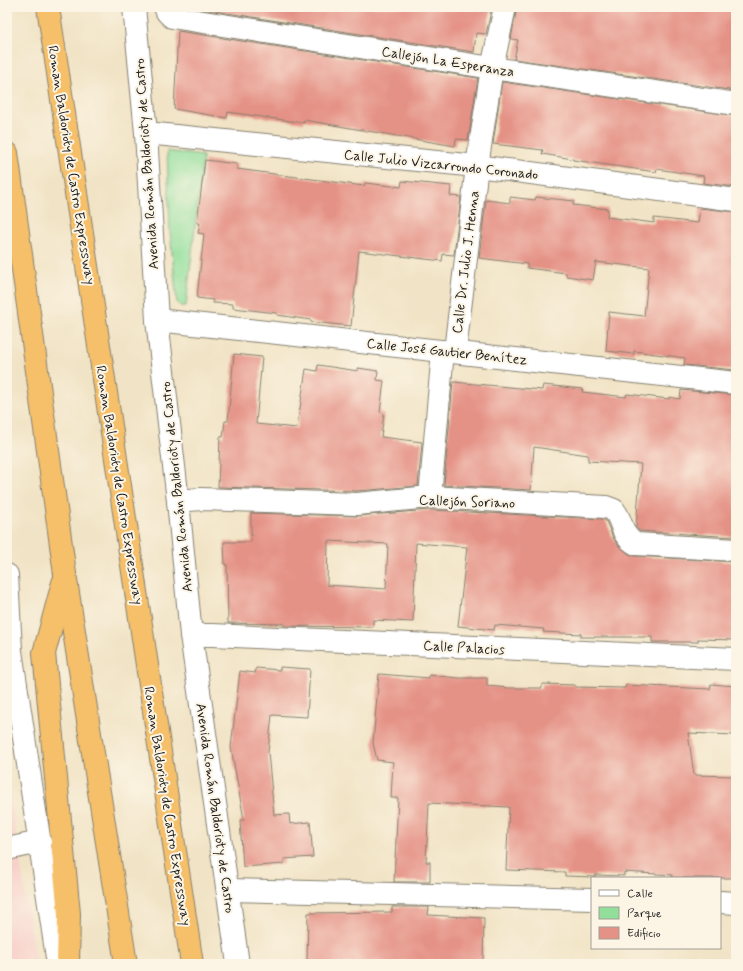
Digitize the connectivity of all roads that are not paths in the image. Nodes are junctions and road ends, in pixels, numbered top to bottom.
1 (48, 7) edge
2 (134, 7) edge
3 (165, 7) edge
4 (504, 7) edge
5 (492, 68) junction
6 (736, 104) edge
7 (146, 133) junction
8 (7, 153) edge
9 (477, 166) junction
10 (736, 200) edge
11 (157, 320) junction
12 (449, 351) junction
13 (736, 383) edge
14 (430, 497) junction
15 (178, 501) junction
16 (736, 550) edge
17 (7, 574) edge
18 (65, 574) junction
19 (191, 635) junction
20 (736, 659) edge
21 (40, 842) junction
22 (7, 849) edge
23 (228, 890) junction
24 (591, 899) edge
25 (721, 902) edge
26 (736, 903) edge
27 (58, 964) edge
28 (68, 964) edge
29 (126, 964) edge
30 (192, 964) edge
31 (238, 964) edge

1 - 30 highway, Roman Baldorioty de Castro Expressway
2 - 7 street, Avenida Román Baldorioty de Castro
3 - 5 street, Callejón La Esperanza
4 - 5 street, Calle Dr. Julio J. Henna
5 - 6 street, Callejón La Esperanza
5 - 9 street, Calle Dr. Julio J. Henna
7 - 9 street, Calle Julio Vizcarrondo Coronado
7 - 11 street, Avenida Román Baldorioty de Castro
8 - 18 highway
9 - 10 street, Calle Julio Vizcarrondo Coronado
9 - 12 street, Calle Dr. Julio J. Henna
11 - 12 street, Calle José Gautier Benítez
11 - 15 street, Avenida Román Baldorioty de Castro
12 - 13 street, Calle José Gautier Benítez
12 - 14 street, Calle Dr. Julio J. Henna
14 - 15 street, Callejón Soriano
14 - 16 street, Callejón Soriano
15 - 19 street, Avenida Román Baldorioty de Castro
17 - 21 street
18 - 28 highway
18 - 29 highway
19 - 20 street, Calle Palacios
19 - 23 street, Avenida Román Baldorioty de Castro
21 - 22 street
21 - 27 street
23 - 24 street
23 - 31 street, Avenida Román Baldorioty de Castro
25 - 26 street

